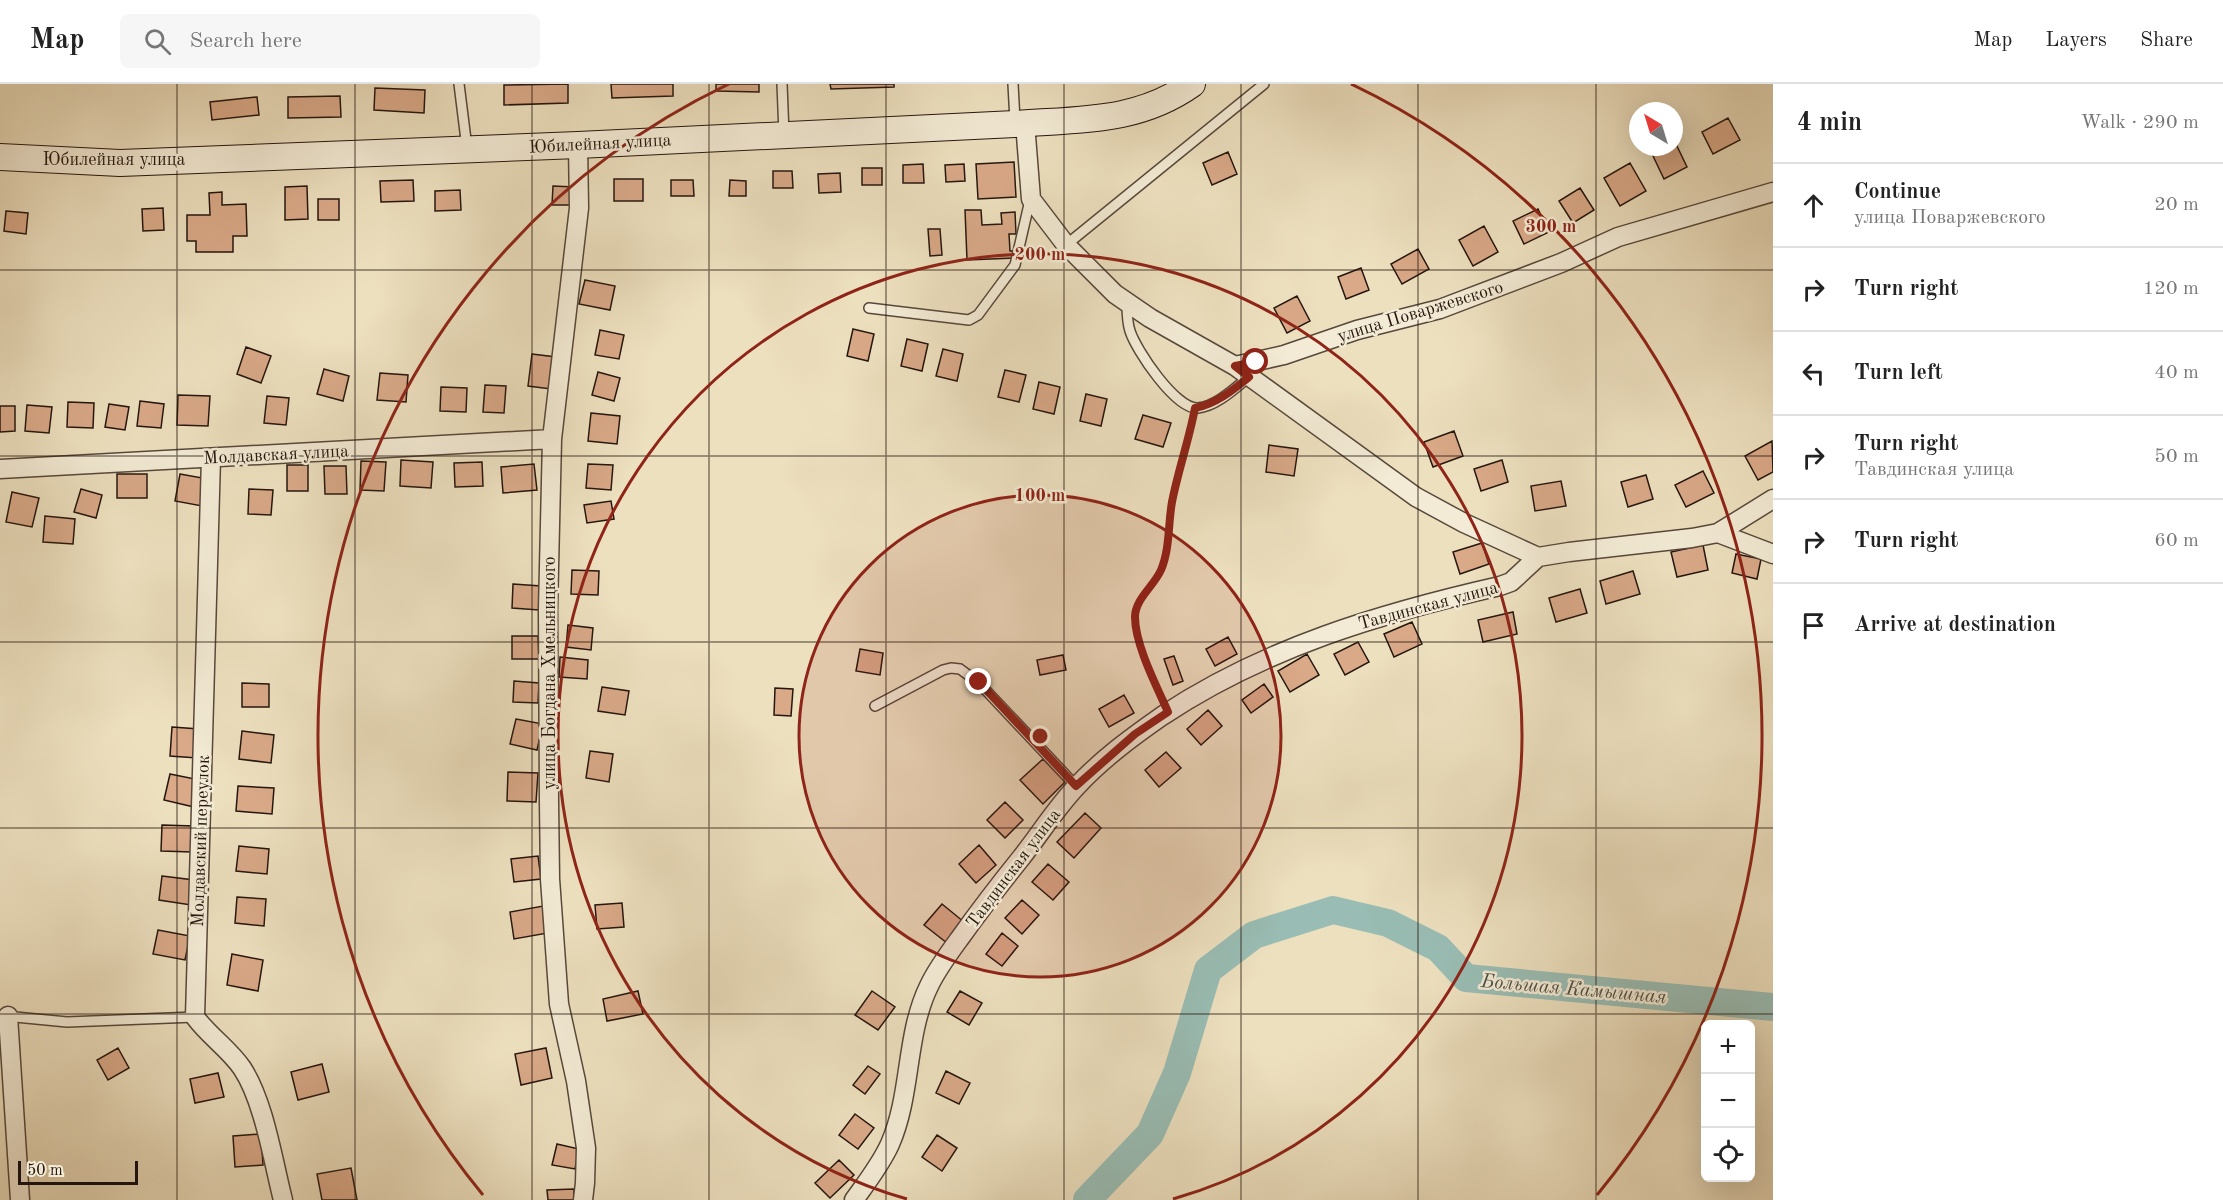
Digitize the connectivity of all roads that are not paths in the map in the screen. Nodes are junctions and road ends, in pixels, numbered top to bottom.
1 (459, 84) edge
2 (782, 84) edge
3 (1013, 84) edge
4 (1192, 84) edge
5 (1264, 84) edge
6 (1020, 123) junction
7 (784, 134) junction
8 (578, 145) junction
9 (467, 148) junction
10 (0, 157) edge
11 (1773, 192) edge
12 (1031, 198) junction
13 (1066, 245) junction
14 (1128, 303) junction
15 (869, 308) dead end
16 (1242, 372) junction
17 (552, 439) junction
18 (211, 458) junction
19 (0, 469) edge
20 (1773, 499) edge
21 (1718, 532) junction
22 (1773, 554) edge
23 (1538, 557) junction
24 (875, 706) dead end
25 (1076, 786) junction
26 (4, 1016) edge
27 (195, 1017) junction
28 (20, 1200) edge
29 (283, 1200) edge
30 (583, 1200) edge
31 (854, 1200) edge

1 - 9 lane
2 - 7 lane
3 - 6 lane
4 - 6 street, Юбилейная улица
5 - 13 lane
6 - 7 street, Юбилейная улица
6 - 12 street
7 - 8 street, Юбилейная улица
8 - 9 street, Юбилейная улица
8 - 17 street, улица Богдана Хмельницкого
9 - 10 street, Юбилейная улица
11 - 16 street, улица Поваржевского
12 - 13 street
12 - 15 lane
13 - 14 street
14 - 16 street
14 - 16 lane
16 - 23 street
17 - 18 street, Молдавская улица
17 - 30 street, улица Богдана Хмельницкого
18 - 19 street, Молдавская улица
18 - 27 street, Молдавский переулок
20 - 21 street
21 - 22 street
21 - 23 street
23 - 25 street, Тавдинская улица
24 - 25 lane
25 - 31 street, Тавдинская улица
26 - 27 lane
26 - 28 street
27 - 29 street

